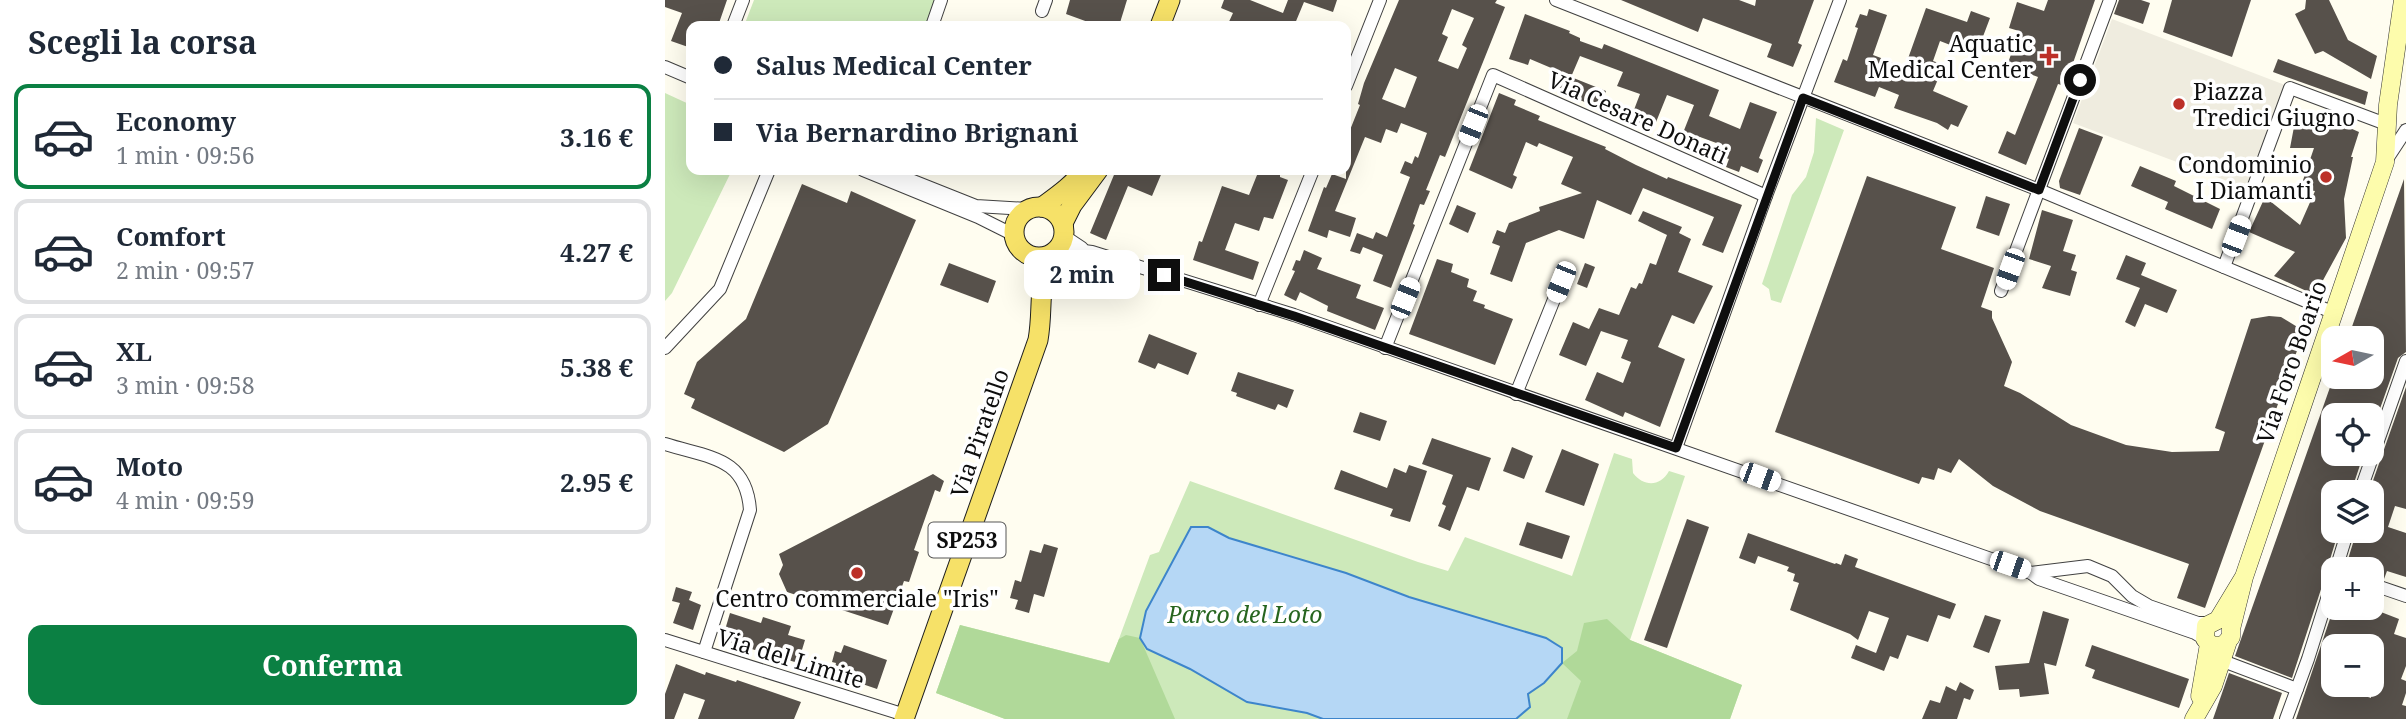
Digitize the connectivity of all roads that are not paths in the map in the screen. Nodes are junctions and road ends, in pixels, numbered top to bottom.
1 (743, 0) edge
2 (941, 0) edge
3 (1158, 0) edge
4 (1170, 0) edge
5 (1380, 0) edge
6 (1556, 0) edge
7 (1840, 0) edge
8 (2110, 0) edge
9 (2403, 0) edge
10 (735, 21) edge
11 (934, 21) edge
12 (1149, 21) edge
13 (1162, 21) edge
14 (665, 67) edge
15 (1351, 73) edge
16 (686, 76) edge
17 (1803, 98) junction
18 (2386, 124) junction
19 (2406, 130) edge
20 (2385, 162) junction
21 (768, 175) edge
22 (875, 175) edge
23 (898, 175) edge
24 (1081, 175) edge
25 (1094, 175) edge
26 (1311, 175) edge
27 (2039, 190) junction
28 (1766, 197) junction
29 (1035, 208) junction
30 (1060, 240) junction
31 (1018, 243) junction
32 (2224, 267) junction
33 (1561, 282) dead end
34 (2001, 291) dead end
35 (1259, 305) junction
36 (2332, 312) junction
37 (665, 348) edge
38 (1385, 348) junction
39 (2406, 360) edge
40 (1030, 361) junction
41 (1516, 394) junction
42 (665, 443) edge
43 (1676, 448) junction
44 (2364, 480) edge
45 (2069, 568) junction
46 (2031, 573) junction
47 (2122, 586) junction
48 (2384, 588) edge
49 (2066, 589) junction
50 (2406, 596) edge
51 (2108, 603) junction
52 (2147, 611) junction
53 (2321, 616) edge
54 (2217, 637) junction
55 (665, 640) edge
56 (704, 652) junction
57 (2297, 689) junction
58 (905, 717) edge
59 (2194, 719) edge
60 (2285, 719) edge

1 - 10 street
2 - 11 street
3 - 12 main road
4 - 13 main road
5 - 15 street
6 - 17 street
7 - 17 street
8 - 27 street
9 - 18 street, Via Foro Boario
14 - 16 street
17 - 27 street
17 - 28 street
18 - 20 street, Via Foro Boario
18 - 32 street
19 - 20 street, Via Foro Boario
20 - 36 street, Via Foro Boario
21 - 37 street
22 - 31 street
23 - 29 street
24 - 29 main road
25 - 30 main road, Via Piratello / SP253
26 - 35 street
27 - 32 street
27 - 34 street
28 - 38 street, Via Cesare Donati
28 - 43 street
29 - 30 main road
29 - 31 main road
30 - 31 main road
30 - 35 street
30 - 40 main road, Via Piratello / SP253
31 - 40 main road, Via Piratello / SP253
32 - 36 street
33 - 41 street
35 - 38 street
36 - 54 street, Via Foro Boario
38 - 41 street
39 - 44 street
40 - 58 main road, Via Piratello / SP253
41 - 43 street
42 - 56 street
43 - 46 street
45 - 46 street
45 - 47 street
45 - 49 street
46 - 49 street
47 - 51 street
47 - 52 street
48 - 50 street
49 - 51 street
51 - 52 street
52 - 54 street
53 - 57 street
54 - 57 street
54 - 59 street, Via Foro Boario
55 - 56 street, Via del Limite
56 - 58 street, Via del Limite
57 - 60 street

